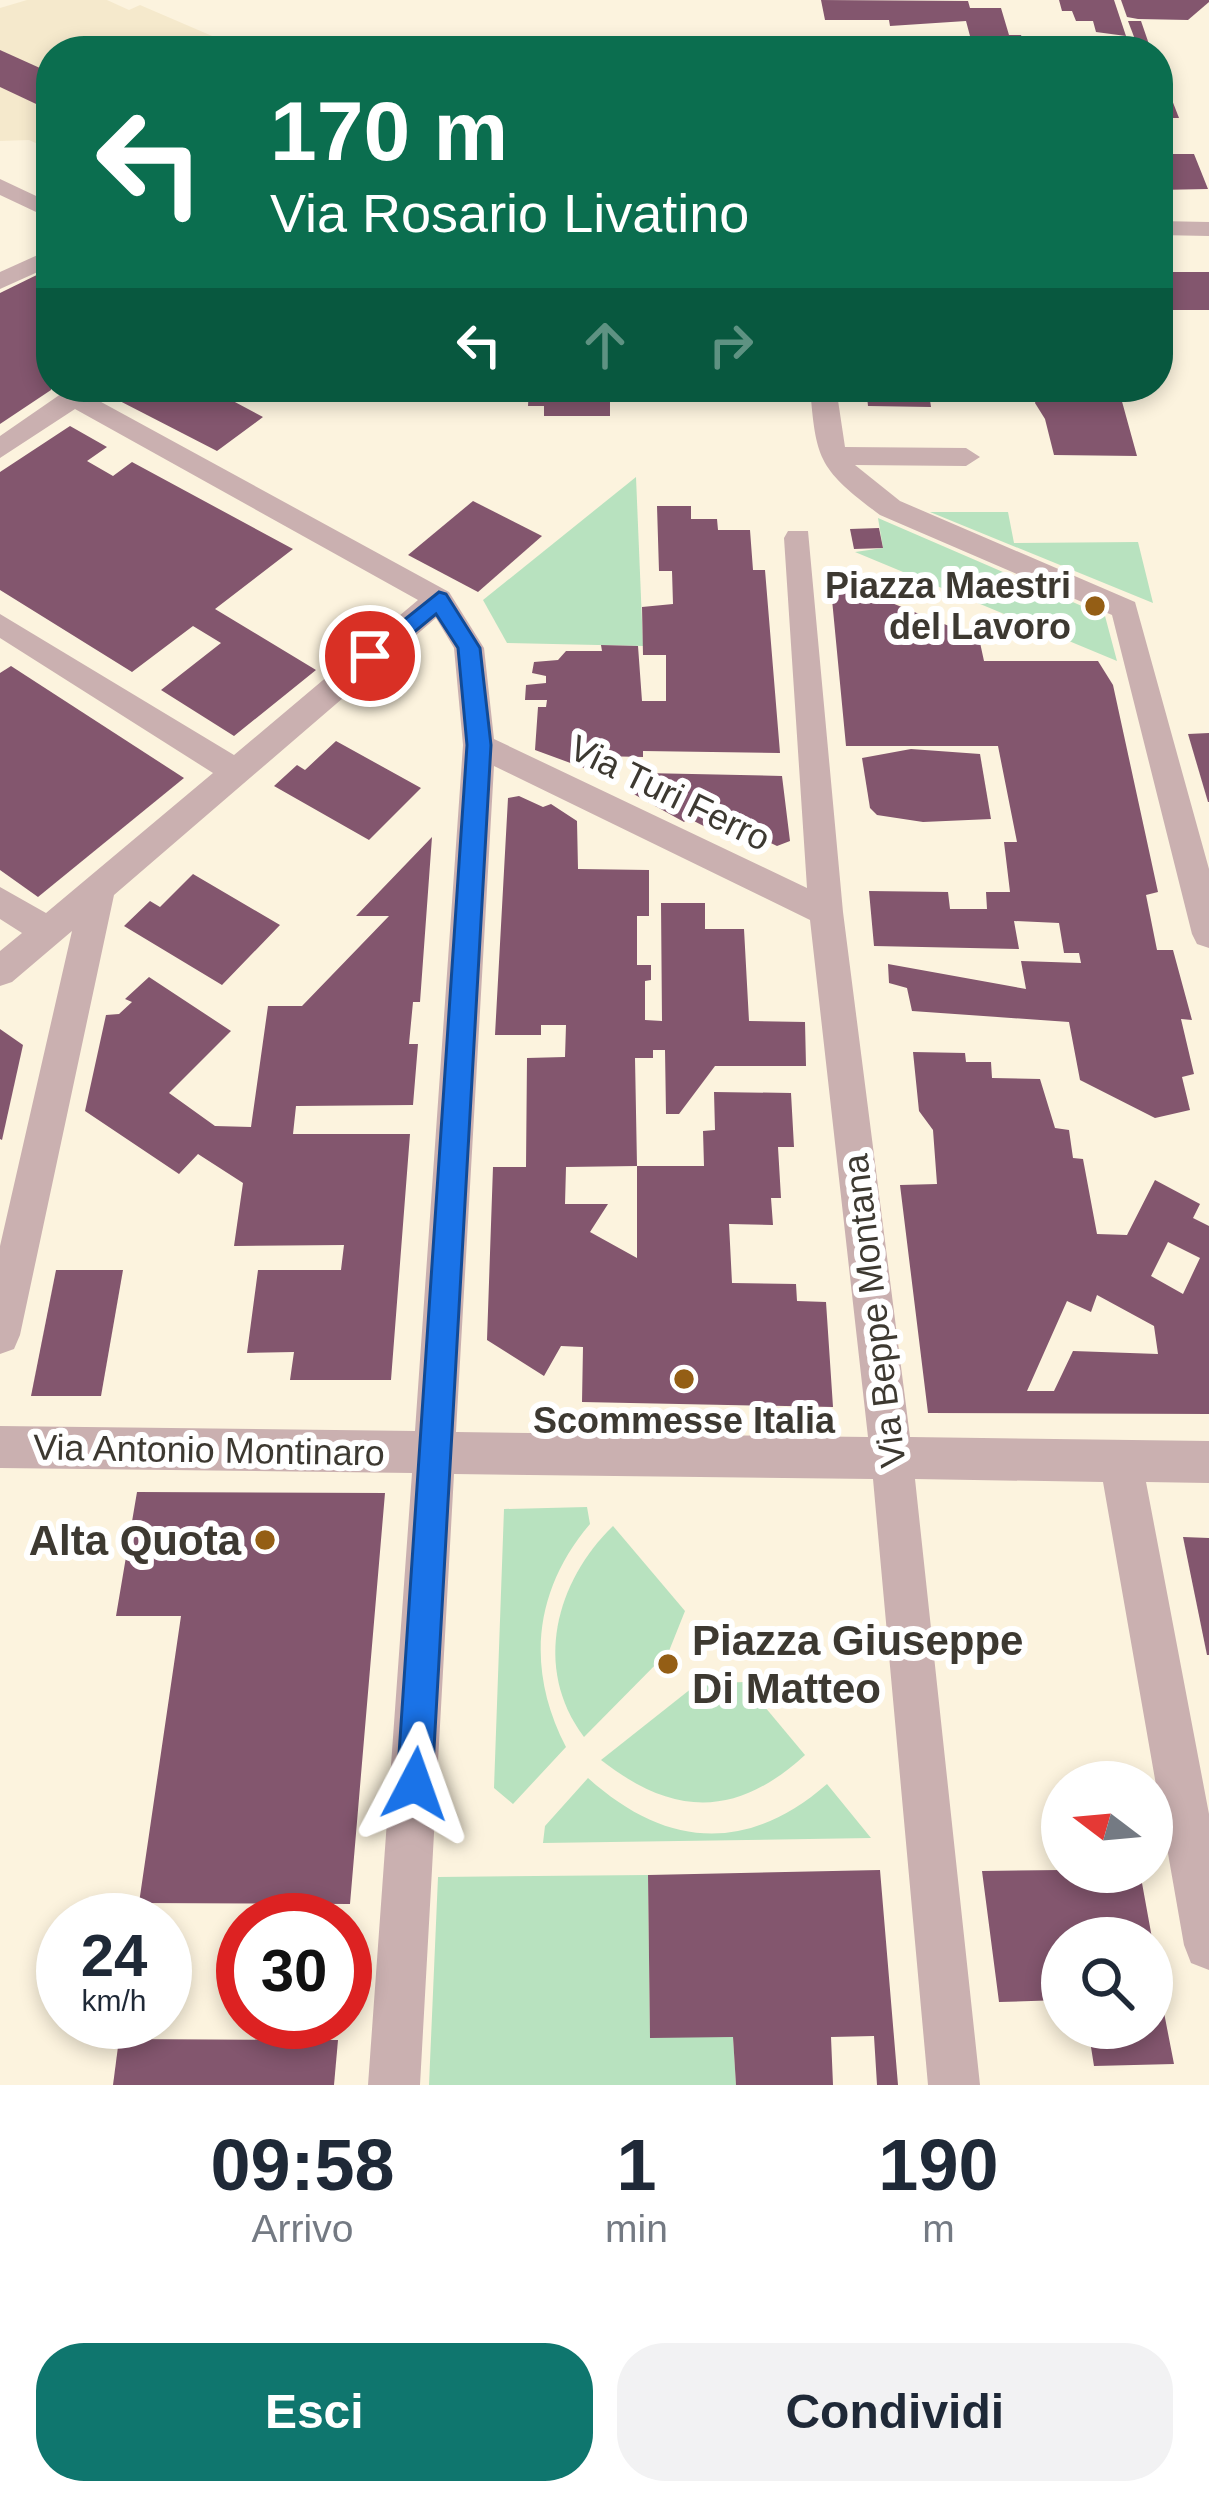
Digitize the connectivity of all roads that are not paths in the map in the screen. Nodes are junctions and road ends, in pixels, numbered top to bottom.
1 (0, 186) edge
2 (36, 204) edge
3 (1173, 228) edge
4 (1209, 229) edge
5 (36, 264) edge
6 (0, 282) edge
7 (67, 402) edge
8 (98, 402) edge
9 (824, 402) edge
10 (0, 449) edge
11 (830, 456) junction
12 (965, 457) dead end
13 (797, 538) dead end
14 (439, 599) junction
15 (0, 624) edge
16 (479, 745) junction
17 (233, 770) junction
18 (99, 886) junction
19 (0, 901) edge
20 (826, 912) junction
21 (47, 932) junction
22 (1209, 934) edge
23 (0, 972) edge
24 (0, 1335) edge
25 (0, 1447) edge
26 (435, 1453) junction
27 (892, 1459) junction
28 (1121, 1461) junction
29 (1209, 1462) edge
30 (1209, 1946) edge
31 (394, 2085) edge
32 (954, 2085) edge

1 - 2 street
3 - 4 street
5 - 6 street
7 - 10 street
8 - 14 street
9 - 11 street
11 - 12 street
11 - 22 street
13 - 20 street, Via Beppe Montana
14 - 16 street
14 - 17 street
15 - 17 street
16 - 20 street, Via Turi Ferro
16 - 26 street
17 - 18 street
18 - 21 street
18 - 24 street
19 - 21 street
20 - 27 street, Via Beppe Montana
21 - 23 street
25 - 26 street, Via Antonio Montinaro
26 - 27 street, Via Antonio Montinaro
26 - 31 street
27 - 28 street, Via Antonio Montinaro
27 - 32 street, Via Beppe Montana
28 - 29 street, Via Antonio Montinaro
28 - 30 street

